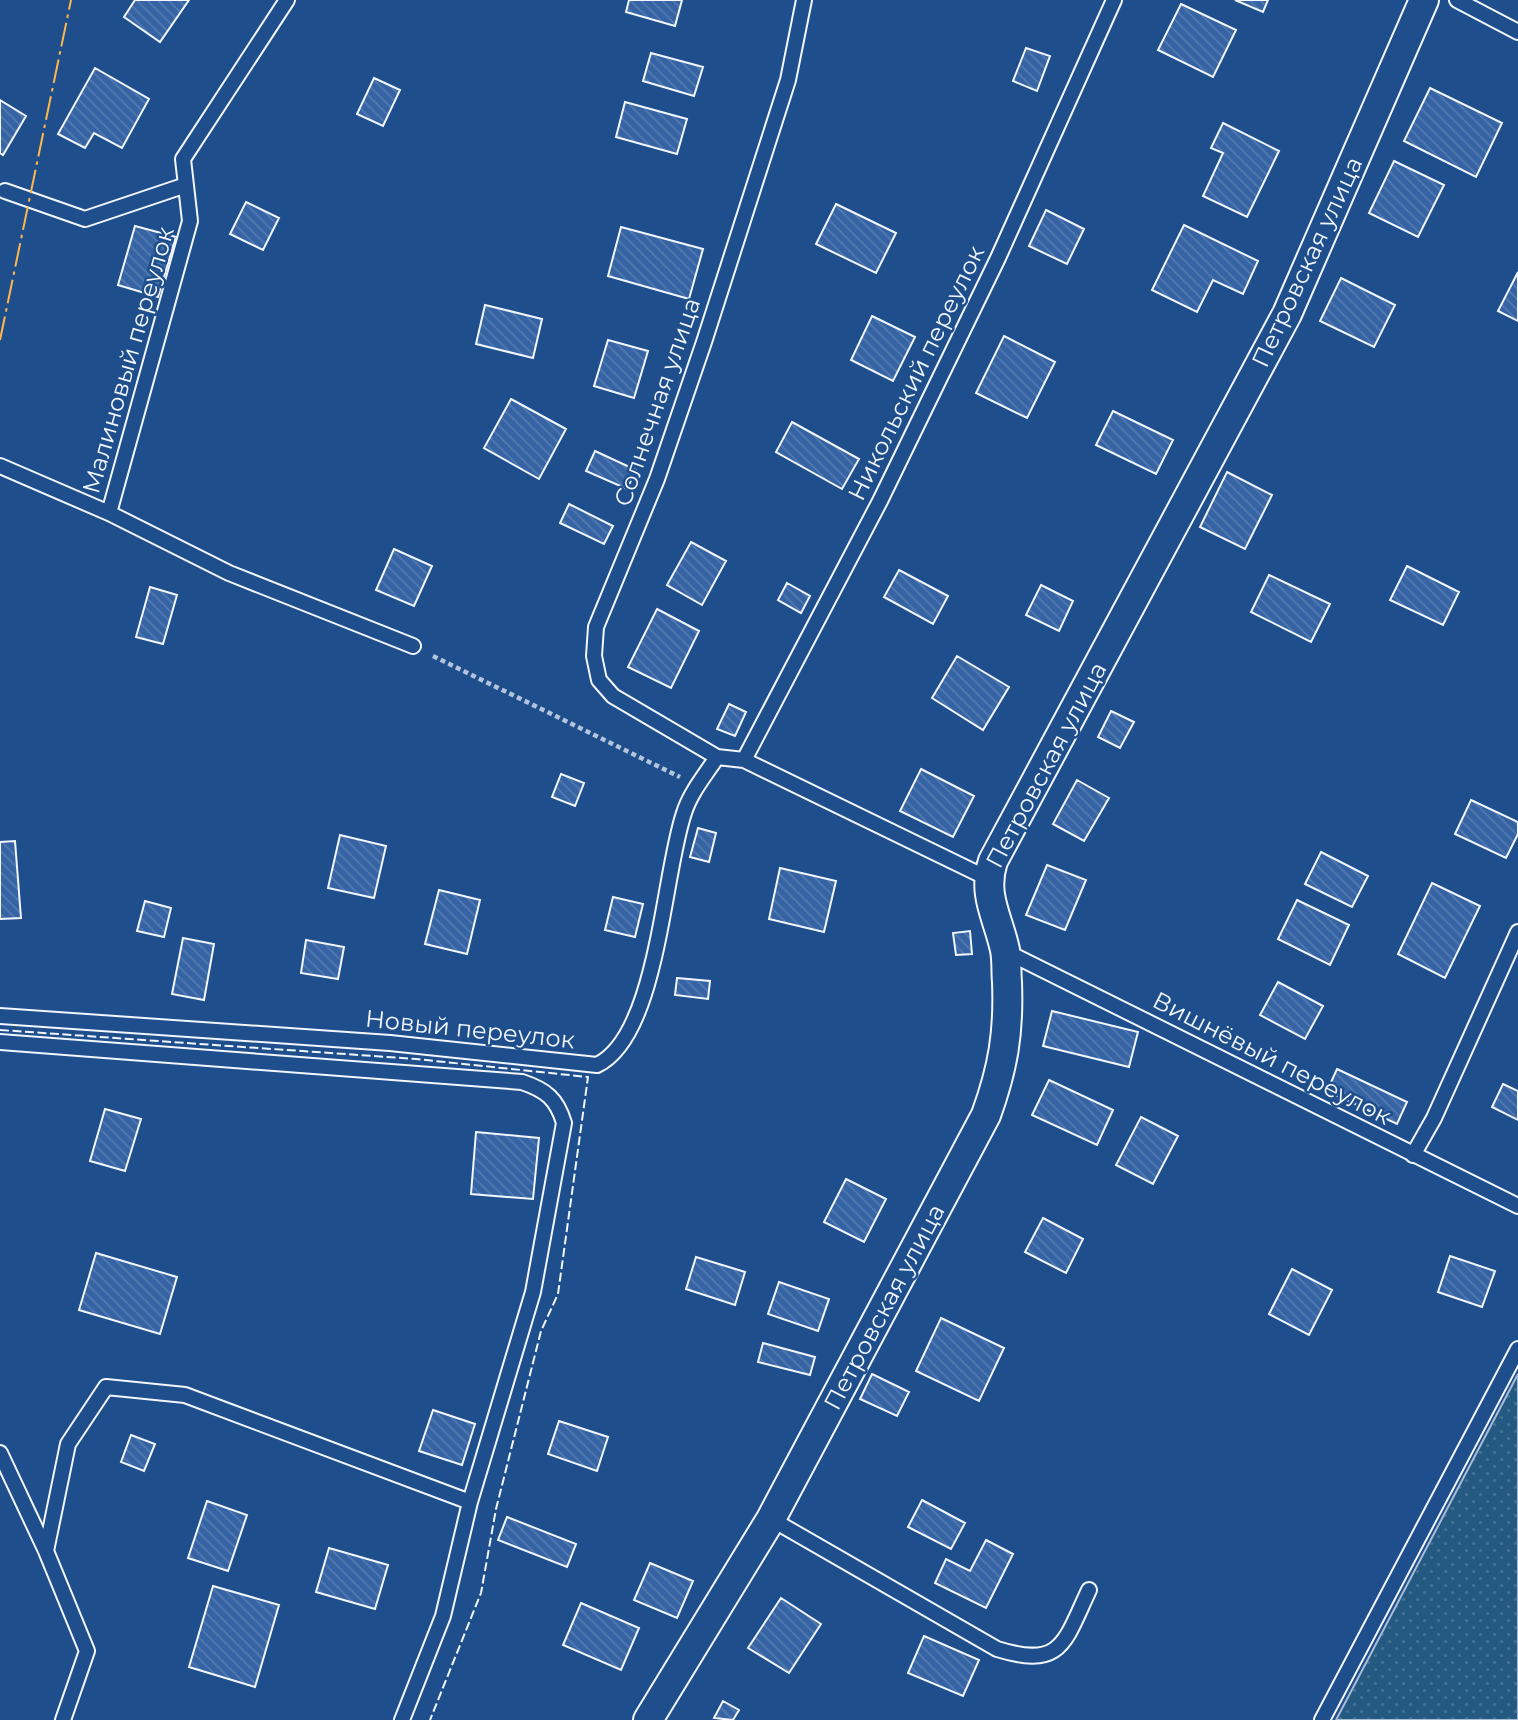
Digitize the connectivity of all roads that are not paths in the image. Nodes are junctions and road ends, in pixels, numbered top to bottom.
1 (287, 0) edge
2 (804, 0) edge
3 (1114, 0) edge
4 (1424, 0) edge
5 (1457, 0) edge
6 (1518, 32) edge
7 (186, 184) junction
8 (5, 191) dead end
9 (0, 466) edge
10 (108, 513) junction
11 (413, 646) road end
12 (717, 757) junction
13 (744, 760) junction
14 (987, 878) junction
15 (1518, 932) edge
16 (1005, 951) junction
17 (0, 1016) edge
18 (0, 1042) edge
19 (1413, 1154) junction
20 (1518, 1206) edge
21 (1518, 1349) edge
22 (0, 1453) edge
23 (470, 1502) junction
24 (771, 1519) junction
25 (46, 1551) junction
26 (1088, 1590) dead end
27 (63, 1720) edge
28 (402, 1720) edge
29 (648, 1720) edge
30 (1322, 1720) edge

1 - 7 lane, Малиновый переулок
2 - 12 lane, Солнечная улица
3 - 13 lane, Никольский переулок
4 - 14 street, Петровская улица
5 - 6 lane
7 - 8 lane
7 - 10 lane, Малиновый переулок
9 - 10 lane, Малиновый переулок
10 - 11 lane
12 - 13 lane
12 - 17 lane, Новый переулок
13 - 14 lane
14 - 16 street, Петровская улица
15 - 19 lane
16 - 19 lane, Вишнёвый переулок
16 - 24 street, Петровская улица
18 - 23 lane
19 - 20 lane, Вишнёвый переулок
21 - 30 lane
22 - 25 lane
23 - 25 lane
23 - 28 lane
24 - 26 lane
24 - 29 street, Петровская улица
25 - 27 lane

